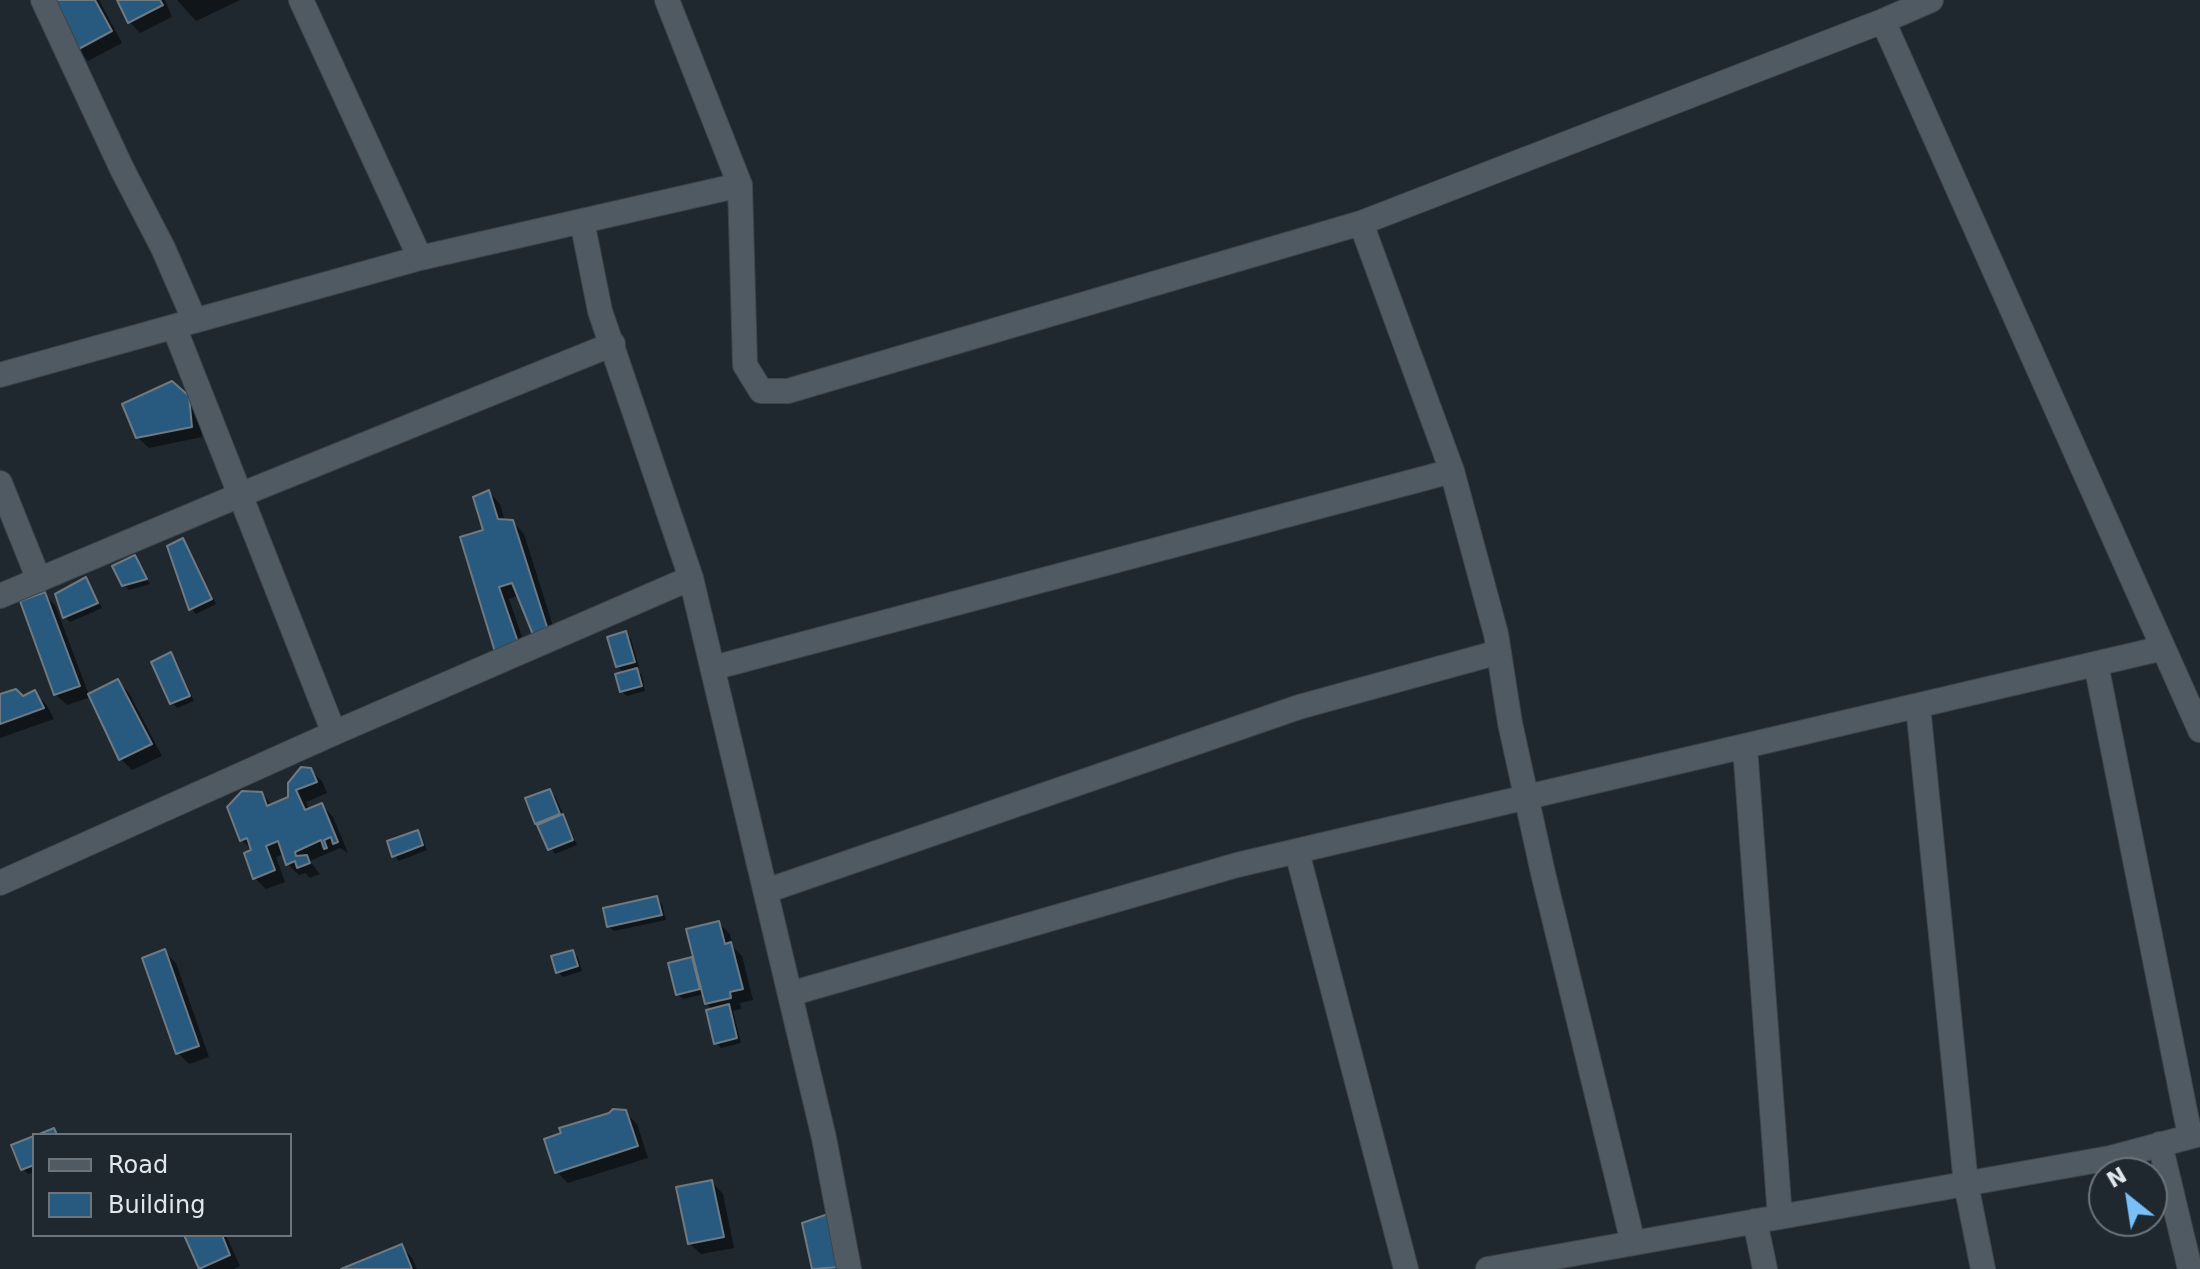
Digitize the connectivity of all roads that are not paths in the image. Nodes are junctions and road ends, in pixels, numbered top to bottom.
1 (43, 0) edge
2 (301, 0) edge
3 (667, 0) edge
4 (1931, 0) edge
5 (1883, 21) junction
6 (740, 185) junction
7 (582, 221) junction
8 (1361, 223) junction
9 (420, 258) junction
10 (184, 323) junction
11 (613, 344) junction
12 (0, 375) edge
13 (1452, 471) junction
14 (0, 483) edge
15 (240, 495) junction
16 (691, 578) junction
17 (39, 580) junction
18 (0, 596) edge
19 (2163, 648) junction
20 (1499, 652) junction
21 (2096, 664) junction
22 (713, 668) junction
23 (1918, 706) junction
24 (2200, 730) edge
25 (334, 733) junction
26 (1745, 747) junction
27 (1526, 799) junction
28 (1297, 852) junction
29 (0, 883) edge
30 (766, 891) junction
31 (790, 994) junction
32 (2195, 1135) edge
33 (2160, 1144) junction
34 (1966, 1184) junction
35 (1780, 1217) junction
36 (1755, 1221) junction
37 (1633, 1243) junction
38 (1554, 1263) edge
39 (849, 1269) edge
40 (1406, 1269) edge
41 (1488, 1269) edge
42 (1765, 1269) edge
43 (1983, 1269) edge
44 (2190, 1269) edge

1 - 10 street
2 - 9 street
3 - 6 street
4 - 5 street
5 - 8 street
5 - 19 street
6 - 7 street
6 - 8 street
7 - 9 street
7 - 11 street
8 - 13 street
9 - 10 street
10 - 12 street
10 - 15 street
11 - 15 street
11 - 16 street
13 - 20 street
13 - 22 street
14 - 17 street
15 - 17 street
15 - 25 street
16 - 22 street
16 - 25 street
17 - 18 street
19 - 21 street
19 - 24 street
20 - 27 street
20 - 30 street
21 - 23 street
21 - 32 street
22 - 30 street
23 - 26 street
23 - 34 street
25 - 29 street
26 - 27 street
26 - 35 street
27 - 28 street
27 - 37 street
28 - 31 street
28 - 40 street
30 - 31 street
31 - 39 street
32 - 33 street
33 - 34 street
33 - 44 street
34 - 35 street
34 - 43 street
35 - 36 street
36 - 37 street
36 - 42 street
37 - 38 street
38 - 41 street

